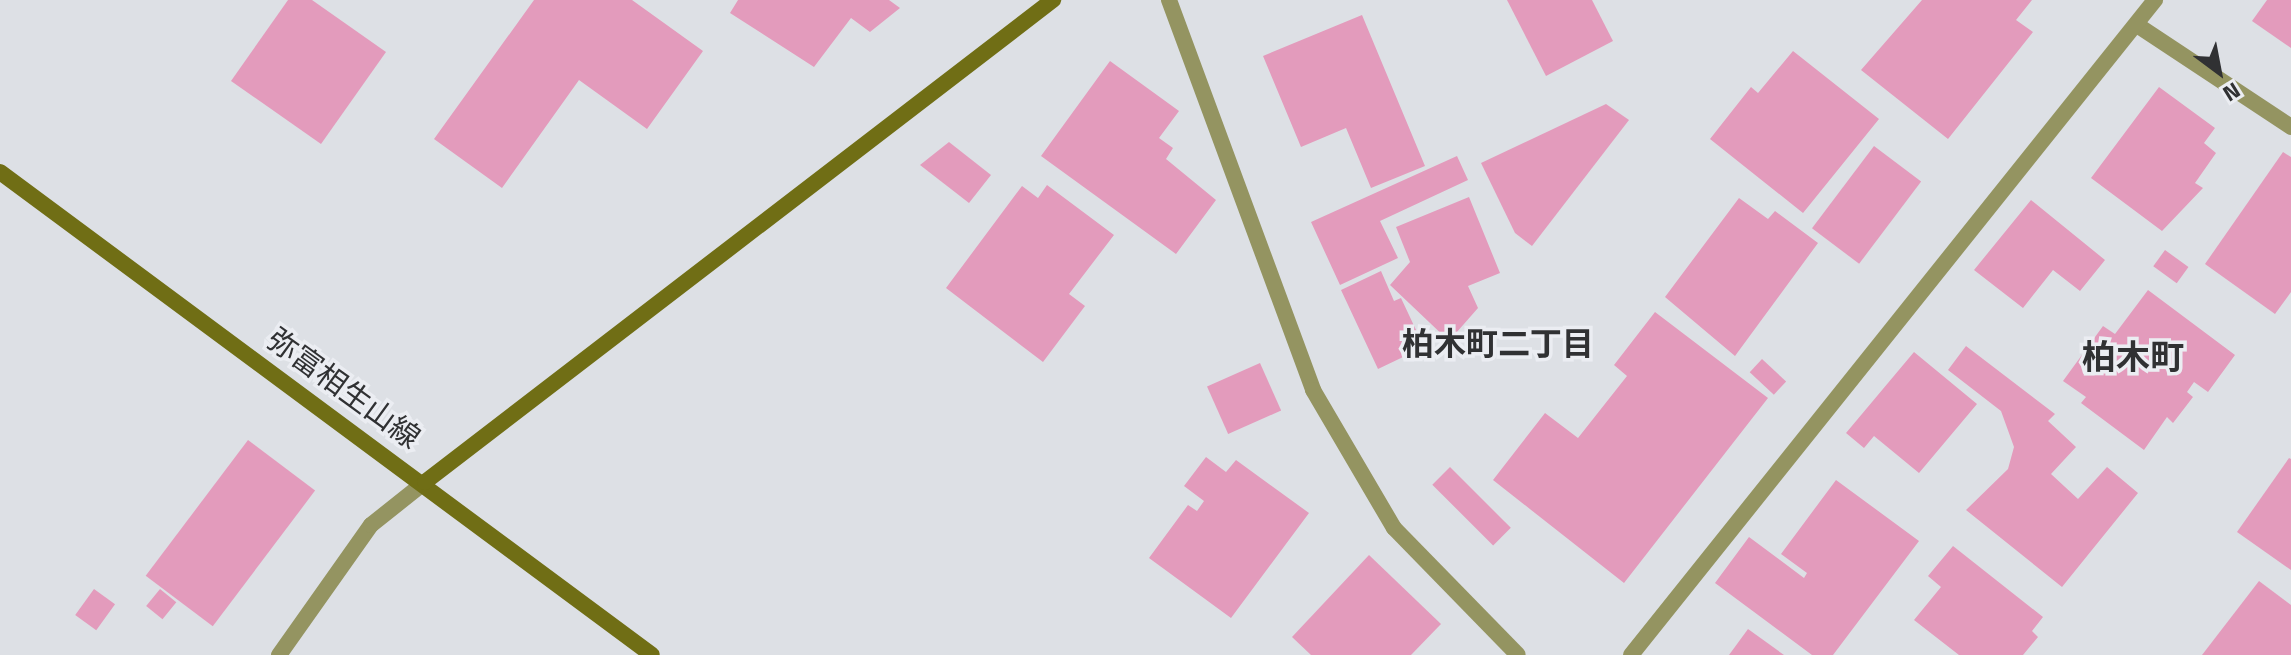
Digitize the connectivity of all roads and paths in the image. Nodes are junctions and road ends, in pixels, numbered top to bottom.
1 (1053, 0) edge
2 (1169, 0) edge
3 (2155, 0) edge
4 (2137, 25) junction
5 (2291, 127) edge
6 (0, 172) edge
7 (425, 482) junction
8 (279, 655) edge
9 (652, 655) edge
10 (1518, 655) edge
11 (1631, 655) edge

1 - 7 street
2 - 10 street
3 - 4 street
4 - 5 street
4 - 11 street
6 - 7 street, 弥富相生山線
7 - 8 street
7 - 9 street, 弥富相生山線

